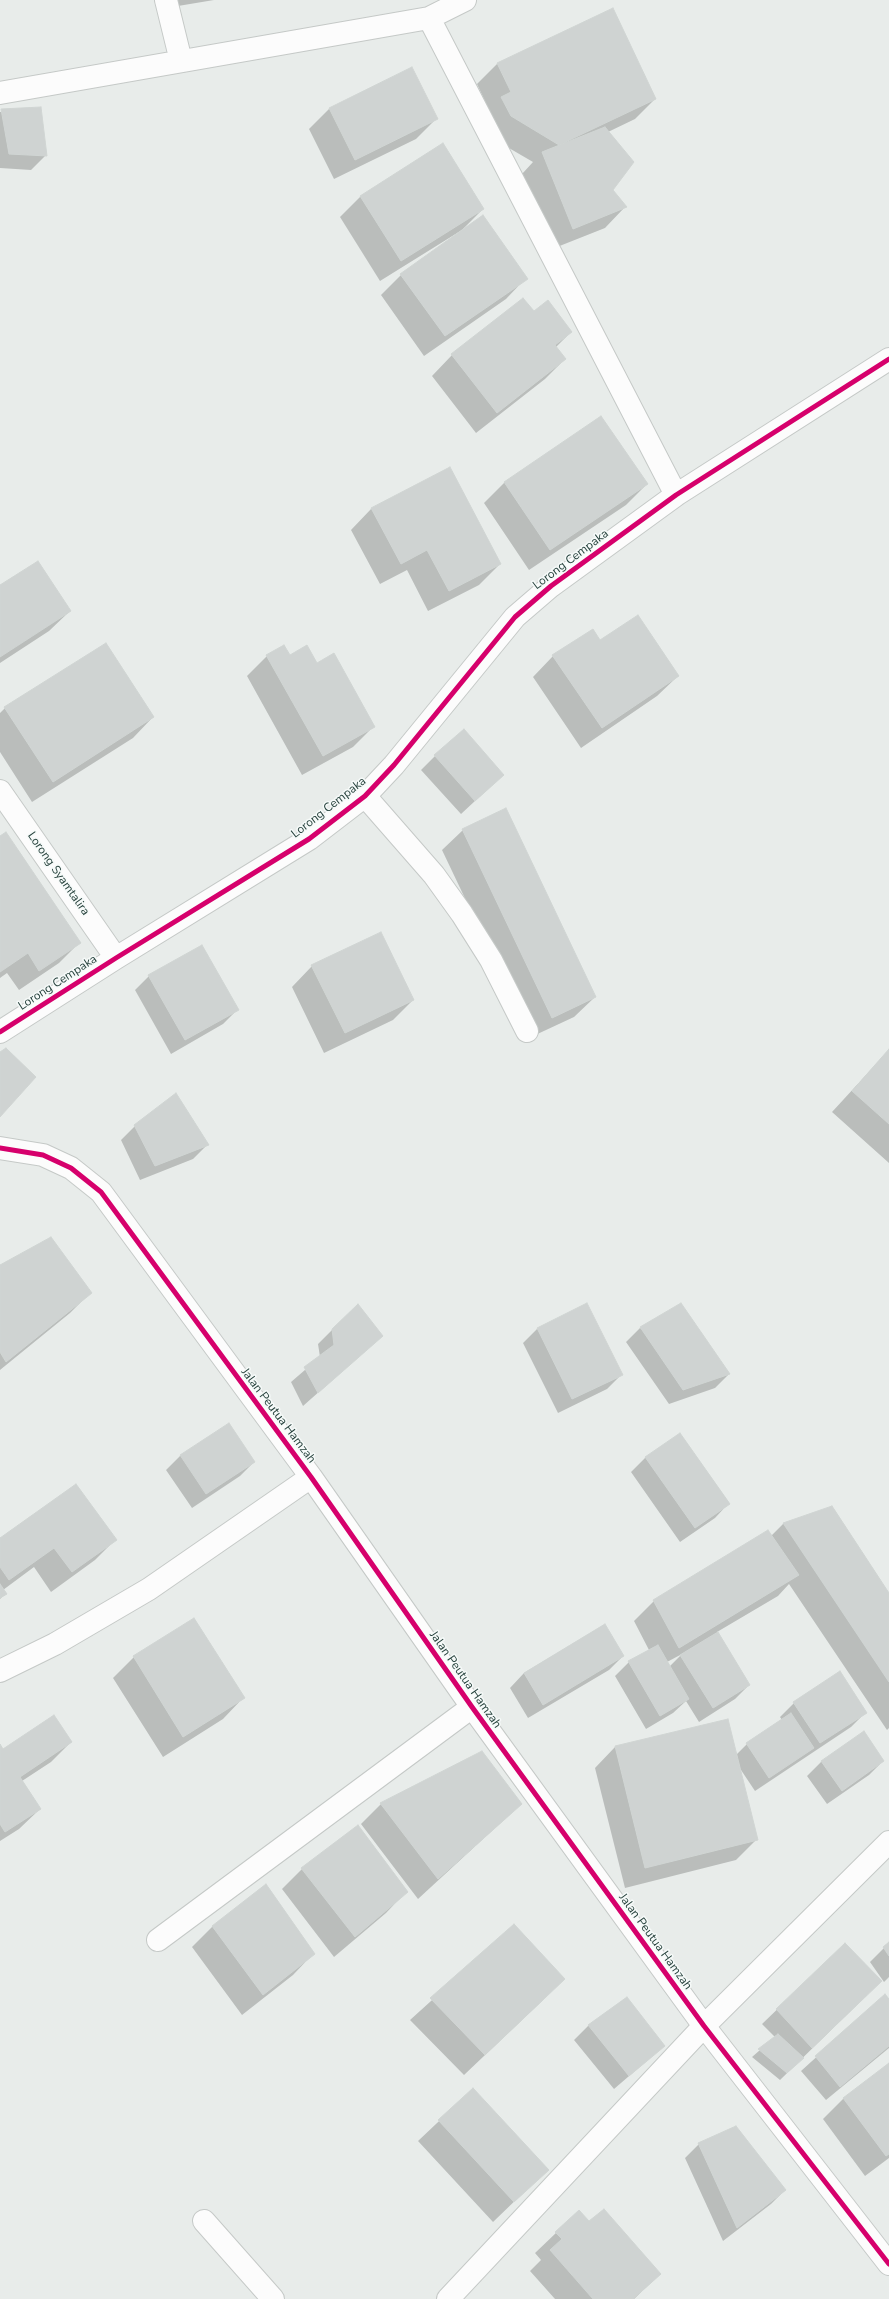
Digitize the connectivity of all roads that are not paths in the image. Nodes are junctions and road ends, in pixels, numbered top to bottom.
1 (166, 0) edge
2 (465, 0) edge
3 (430, 18) junction
4 (181, 61) junction
5 (0, 93) edge
6 (889, 359) edge
7 (676, 494) junction
8 (0, 791) edge
9 (365, 796) junction
10 (116, 958) junction
11 (527, 1031) dead end
12 (0, 1032) edge
13 (0, 1148) edge
14 (311, 1477) junction
15 (0, 1671) edge
16 (472, 1707) junction
17 (889, 1842) edge
18 (158, 1940) dead end
19 (704, 2026) junction
20 (204, 2221) dead end
21 (889, 2264) edge
22 (273, 2299) edge
23 (448, 2299) edge

1 - 4 street
2 - 3 street
3 - 4 street
3 - 7 street
4 - 5 street
6 - 7 street, Lorong Cempaka
7 - 9 street, Lorong Cempaka
8 - 10 street, Lorong Syamtalira
9 - 10 street, Lorong Cempaka
9 - 11 street
10 - 12 street, Lorong Cempaka
13 - 14 street, Jalan Peutua Hamzah
14 - 15 street
14 - 16 street, Jalan Peutua Hamzah
16 - 18 street
16 - 19 street, Jalan Peutua Hamzah
17 - 19 street
19 - 21 street, Jalan Peutua Hamzah
19 - 23 street
20 - 22 street

